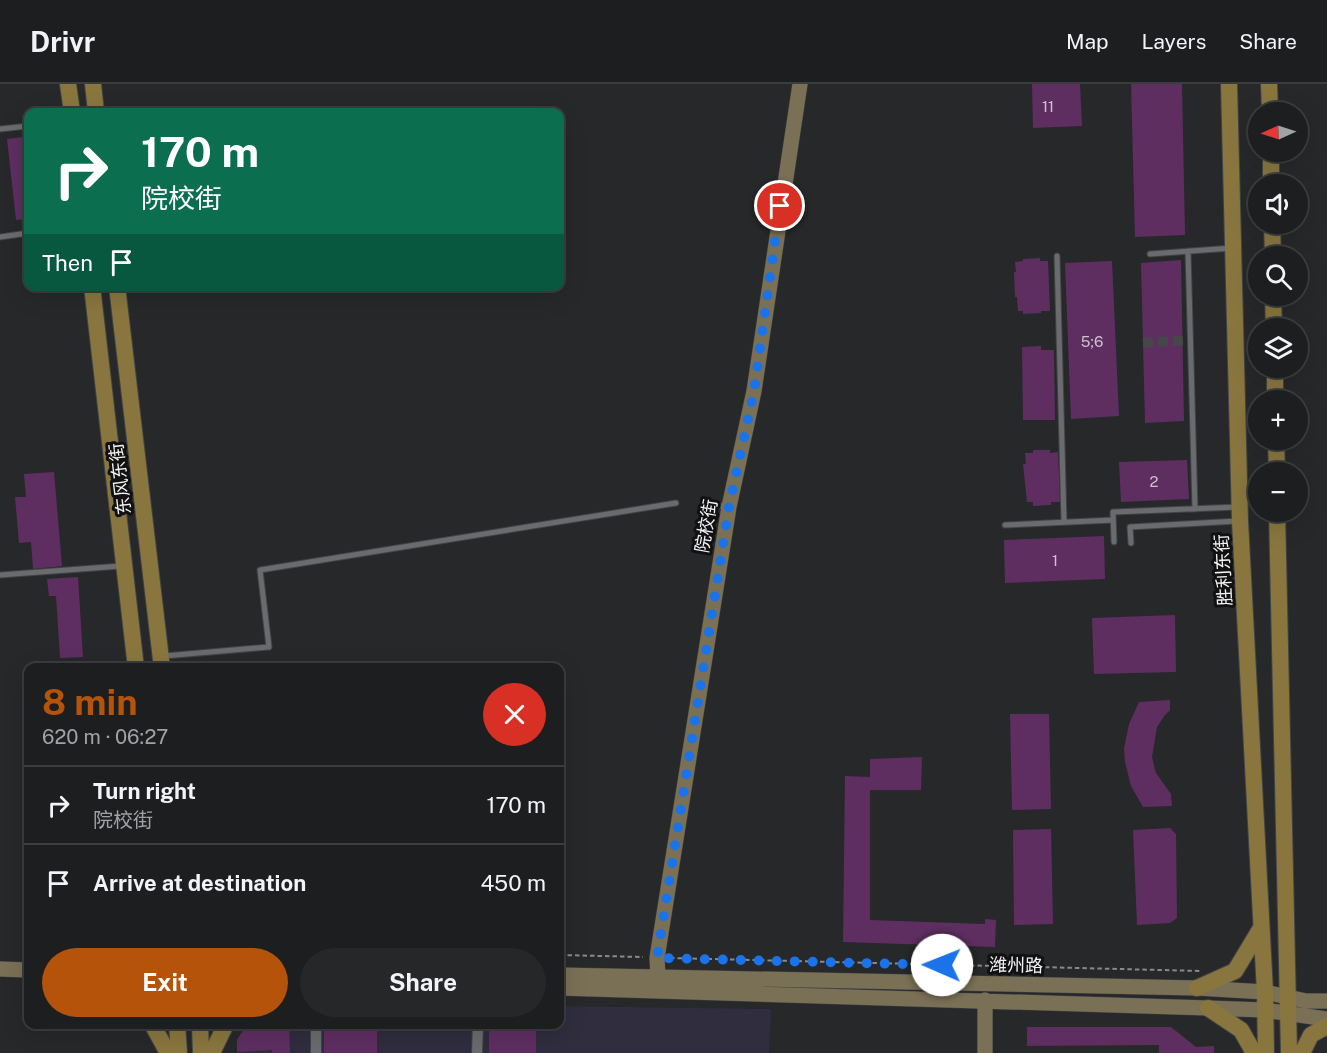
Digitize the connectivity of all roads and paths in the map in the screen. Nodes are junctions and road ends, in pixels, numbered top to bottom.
1 (68, 84) edge
2 (93, 84) edge
3 (800, 84) edge
4 (1229, 84) edge
5 (1269, 84) edge
6 (1270, 102) edge
7 (71, 108) edge
8 (96, 108) edge
9 (24, 126) edge
10 (0, 129) edge
11 (24, 234) edge
12 (0, 237) edge
13 (1233, 248) junction
14 (1188, 251) junction
15 (1150, 254) dead end
16 (1057, 256) dead end
17 (93, 291) edge
18 (118, 291) edge
19 (676, 503) dead end
20 (702, 505) dead end
21 (729, 507) junction
22 (1195, 509) junction
23 (1240, 514) junction
24 (1113, 520) junction
25 (1064, 522) junction
26 (1277, 522) edge
27 (1005, 525) dead end
28 (1114, 542) dead end
29 (1131, 543) dead end
30 (124, 566) junction
31 (0, 575) edge
32 (161, 662) edge
33 (135, 663) edge
34 (1261, 927) junction
35 (564, 955) edge
36 (657, 958) junction
37 (0, 969) edge
38 (24, 970) edge
39 (1204, 971) dead end
40 (564, 975) edge
41 (658, 976) junction
42 (564, 988) edge
43 (1197, 988) junction
44 (1265, 992) junction
45 (1287, 997) junction
46 (985, 1000) junction
47 (1327, 1001) edge
48 (1208, 1008) junction
49 (1264, 1010) junction
50 (1288, 1015) junction
51 (1327, 1019) edge
52 (1327, 1026) edge
53 (155, 1029) edge
54 (177, 1029) edge
55 (200, 1029) edge
56 (224, 1029) edge
57 (316, 1029) edge
58 (478, 1029) edge
59 (168, 1053) edge
60 (179, 1053) edge
61 (201, 1053) edge
62 (212, 1053) edge
63 (316, 1053) edge
64 (477, 1053) edge
65 (985, 1053) edge
66 (1254, 1053) edge
67 (1266, 1053) edge
68 (1289, 1053) edge
69 (1302, 1053) edge

1 - 7 main road
2 - 8 main road
3 - 21 main road, 院校街
4 - 13 main road, 胜利东街
5 - 6 main road
9 - 10 lane
11 - 12 lane
13 - 14 lane
13 - 23 main road, 胜利东街
14 - 15 lane
14 - 22 lane
16 - 25 lane
17 - 30 main road, 东风东街
18 - 32 main road, 东风东街
19 - 32 lane
20 - 21 lane
21 - 36 main road, 院校街
22 - 23 lane
22 - 24 lane
23 - 29 lane
23 - 34 main road, 胜利东街
24 - 25 lane
24 - 28 lane
25 - 27 lane
26 - 45 main road
30 - 31 lane
30 - 33 main road, 东风东街
34 - 43 main road
34 - 44 main road, 胜利东街
35 - 36 path
36 - 39 path
36 - 41 main road, 院校街
37 - 38 main road
40 - 41 main road, 潍州路
41 - 43 main road, 潍州路
42 - 46 main road, 潍州路
43 - 44 main road, 潍州路
44 - 45 main road, 潍州路
44 - 49 main road, 胜利东街
45 - 47 main road, 潍州路
45 - 50 main road
46 - 48 main road, 潍州路
46 - 65 main road
48 - 49 main road, 潍州路
48 - 66 main road
49 - 50 main road, 潍州路
49 - 67 main road, 胜利东街
50 - 51 main road, 潍州路
50 - 68 main road
52 - 69 main road
53 - 59 main road
54 - 60 main road
55 - 61 main road
56 - 62 main road
57 - 63 street
58 - 64 street

